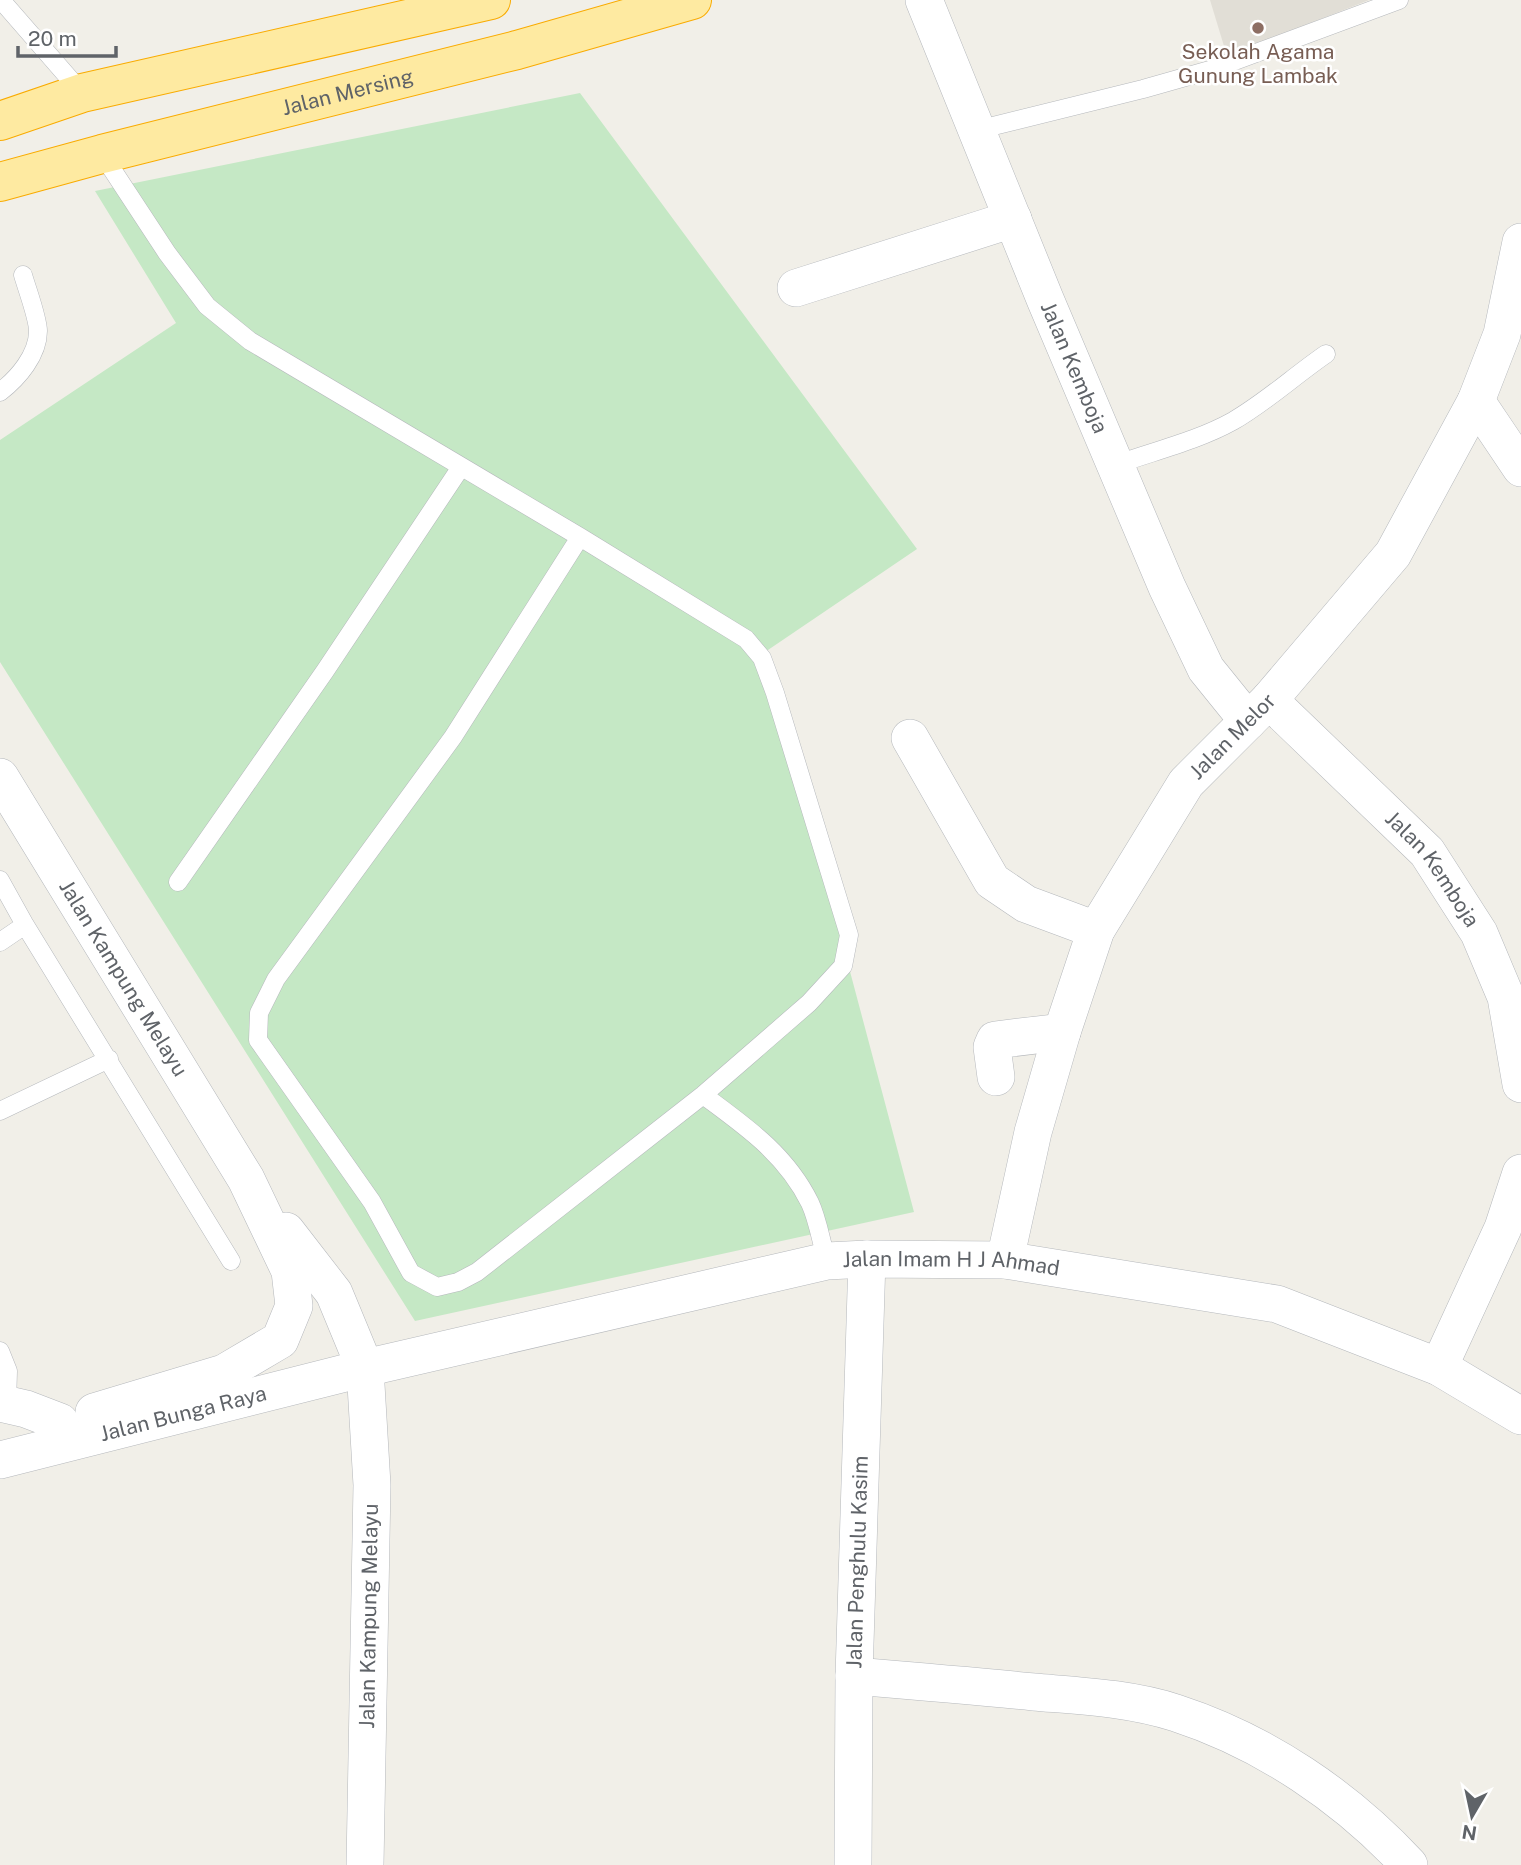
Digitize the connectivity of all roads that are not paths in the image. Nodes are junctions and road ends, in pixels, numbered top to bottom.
1 (1, 0) edge
2 (491, 0) edge
3 (692, 0) edge
4 (924, 0) edge
5 (1399, 0) edge
6 (82, 93) junction
7 (0, 121) edge
8 (977, 130) junction
9 (103, 154) junction
10 (5, 182) edge
11 (1013, 219) junction
12 (1521, 243) edge
13 (23, 275) dead end
14 (796, 288) dead end
15 (1511, 333) edge
16 (1326, 354) dead end
17 (0, 391) edge
18 (1476, 401) junction
19 (1115, 465) junction
20 (461, 467) junction
21 (1521, 468) edge
22 (580, 537) junction
23 (1258, 710) junction
24 (910, 738) dead end
25 (0, 777) edge
26 (0, 880) edge
27 (178, 882) dead end
28 (25, 925) junction
29 (1097, 930) junction
30 (0, 942) edge
31 (1062, 1032) junction
32 (109, 1059) junction
33 (996, 1077) dead end
34 (1521, 1084) edge
35 (703, 1095) junction
36 (0, 1111) edge
37 (1521, 1173) edge
38 (246, 1179) junction
39 (867, 1259) junction
40 (1005, 1260) junction
41 (231, 1261) dead end
42 (827, 1261) junction
43 (0, 1351) edge
44 (1439, 1367) junction
45 (366, 1368) junction
46 (4, 1404) edge
47 (1521, 1416) edge
48 (60, 1422) junction
49 (0, 1453) edge
50 (0, 1460) edge
51 (854, 1676) junction
52 (365, 1865) edge
53 (853, 1865) edge
54 (1409, 1865) edge

1 - 6 lane
2 - 6 highway
3 - 9 highway, Jalan Mersing
4 - 8 street, Jalan Kemboja
5 - 8 lane
6 - 7 highway
8 - 11 street, Jalan Kemboja
9 - 10 highway, Jalan Mersing
9 - 20 lane
11 - 14 street
11 - 19 street, Jalan Kemboja
12 - 15 street, Jalan Melor
13 - 17 lane
15 - 18 street, Jalan Melor
16 - 19 lane
18 - 21 street
18 - 23 street, Jalan Melor
19 - 23 street, Jalan Kemboja
20 - 22 lane
20 - 27 lane
22 - 35 lane
22 - 35 lane
23 - 29 street, Jalan Melor
23 - 34 street, Jalan Kemboja
24 - 29 street
25 - 38 street, Jalan Kampung Melayu
26 - 28 lane
28 - 30 lane
28 - 32 lane
29 - 31 street, Jalan Melor
31 - 33 street
31 - 40 street, Jalan Melor
32 - 36 lane
32 - 41 lane
35 - 42 lane
37 - 44 street
38 - 45 street
38 - 48 street
39 - 40 street, Jalan Imam H J Ahmad
39 - 42 street, Jalan Imam H J Ahmad
39 - 51 street, Jalan Penghulu Kasim
40 - 44 street, Jalan Imam H J Ahmad
42 - 45 street, Jalan Imam H J Ahmad
43 - 46 lane
44 - 47 street, Jalan Imam H J Ahmad
45 - 50 street, Jalan Bunga Raya
45 - 52 street, Jalan Kampung Melayu
46 - 48 street
48 - 49 street
51 - 53 street, Jalan Penghulu Kasim
51 - 54 street

